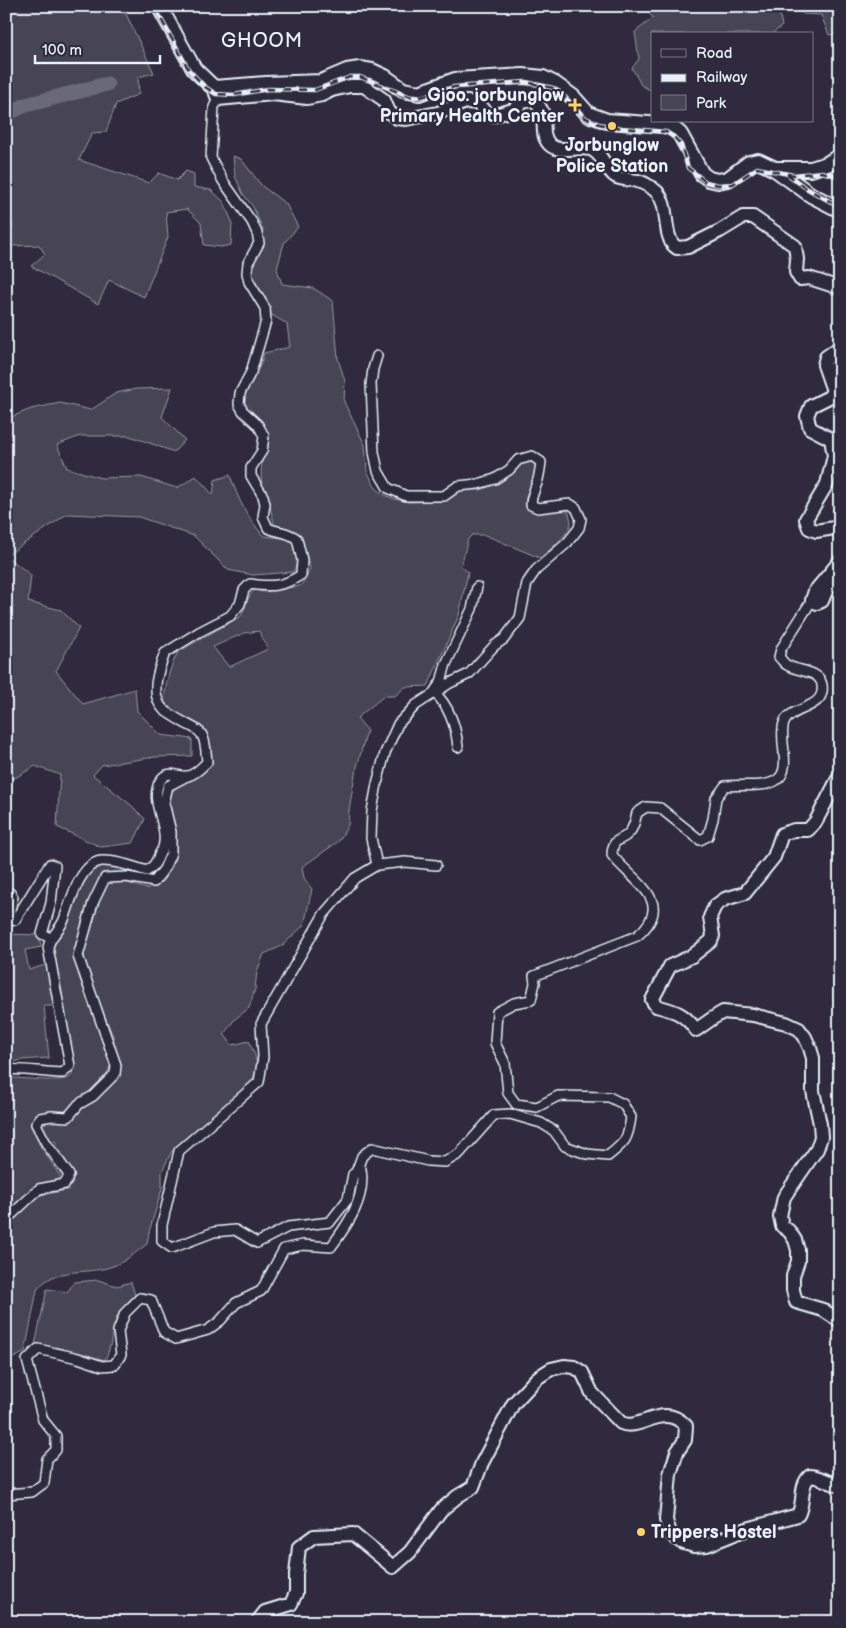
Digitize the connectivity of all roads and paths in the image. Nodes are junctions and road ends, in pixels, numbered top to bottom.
1 (159, 6) edge
2 (216, 94) junction
3 (840, 156) edge
4 (775, 169) junction
5 (840, 210) edge
6 (840, 288) edge
7 (840, 347) edge
8 (377, 356) dead end
9 (840, 527) edge
10 (840, 560) edge
11 (840, 577) edge
12 (477, 587) dead end
13 (812, 600) junction
14 (434, 692) junction
15 (458, 747) dead end
16 (840, 775) edge
17 (188, 776) junction
18 (377, 865) junction
19 (436, 865) dead end
20 (6, 897) edge
21 (50, 938) junction
22 (6, 1070) edge
23 (356, 1172) junction
24 (6, 1220) edge
25 (840, 1322) edge
26 (840, 1485) edge
27 (6, 1494) edge
28 (257, 1622) edge

1 - 2 main road
2 - 4 main road
2 - 6 main road
2 - 17 street
3 - 4 main road
4 - 5 main road
7 - 9 main road
8 - 14 street
10 - 13 main road
11 - 13 main road
12 - 14 street
13 - 23 street
14 - 15 street
14 - 18 street
16 - 25 main road
17 - 21 street
17 - 24 street
18 - 19 street
18 - 23 street
20 - 21 street
21 - 22 street
23 - 27 street
26 - 28 main road

